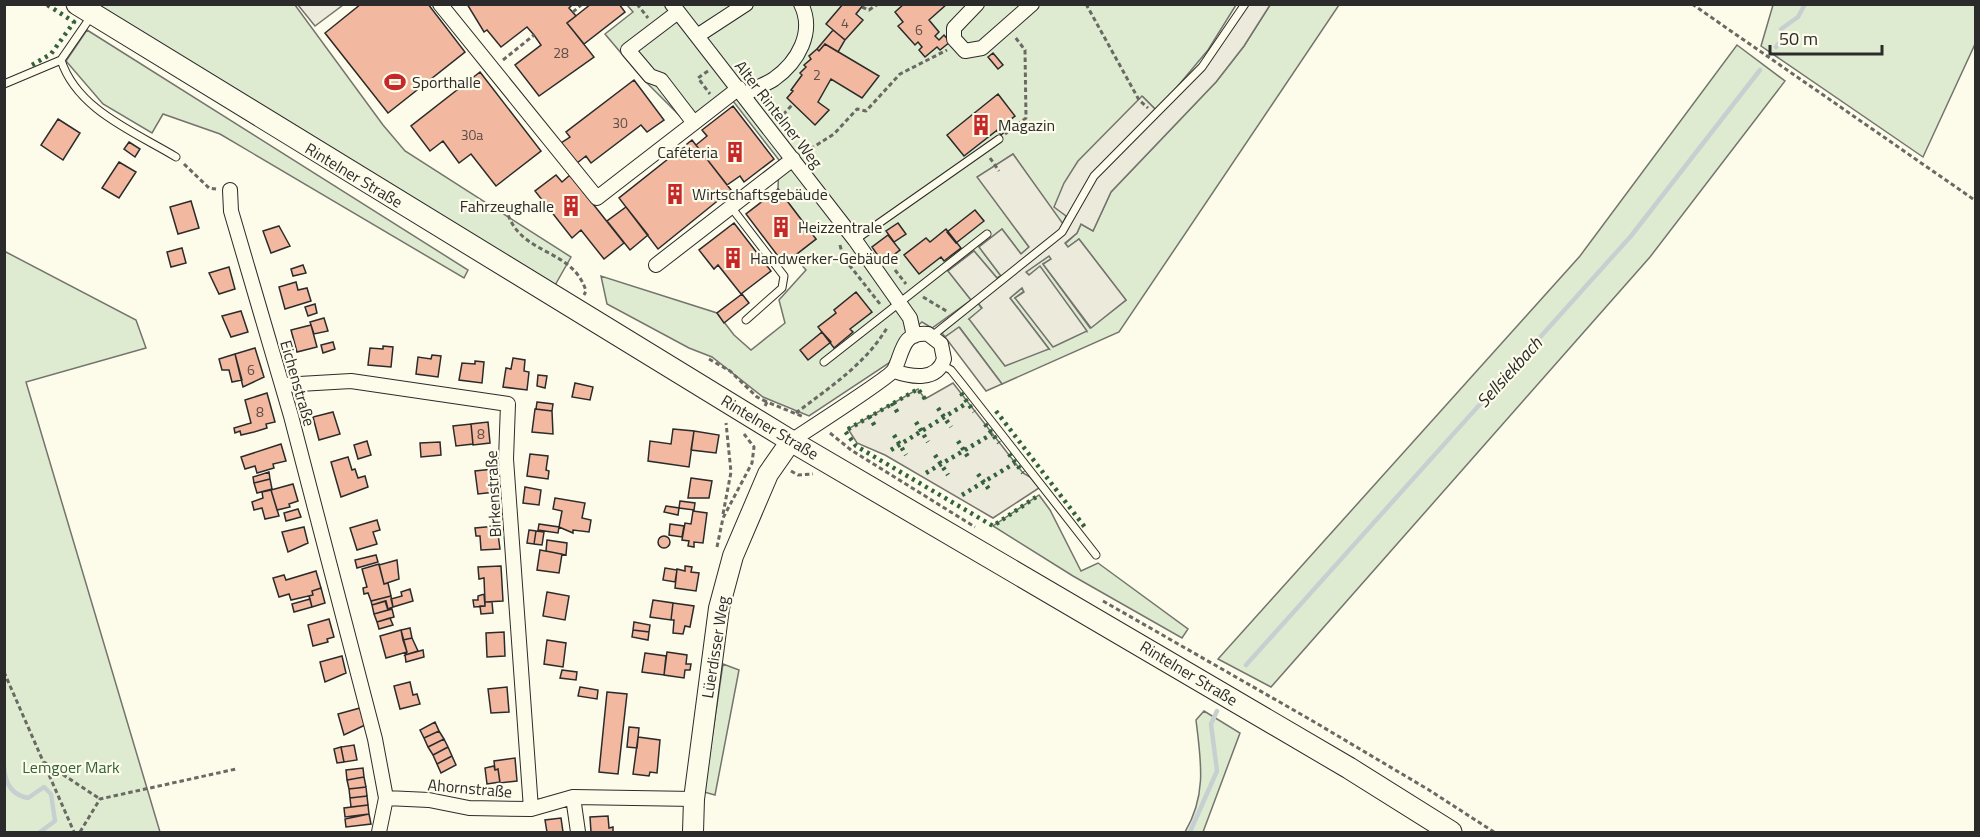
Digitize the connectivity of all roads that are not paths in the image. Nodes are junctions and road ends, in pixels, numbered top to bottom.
1 (440, 4) edge
2 (746, 4) edge
3 (801, 4) edge
4 (977, 4) edge
5 (1032, 4) edge
6 (1245, 4) edge
7 (675, 8) edge
8 (1017, 9) edge
9 (85, 10) edge
10 (697, 36) junction
11 (62, 60) junction
12 (4, 84) edge
13 (742, 91) junction
14 (694, 123) junction
15 (999, 139) road end
16 (176, 157) road end
17 (793, 159) junction
18 (230, 190) road end
19 (730, 207) junction
20 (987, 234) dead end
21 (855, 240) junction
22 (656, 265) dead end
23 (899, 301) junction
24 (746, 320) dead end
25 (914, 336) junction
26 (936, 340) junction
27 (824, 362) dead end
28 (942, 365) junction
29 (894, 370) junction
30 (282, 385) junction
31 (791, 441) junction
32 (1096, 555) dead end
33 (573, 797) junction
34 (386, 798) junction
35 (694, 799) junction
36 (531, 809) junction
37 (379, 832) edge
38 (578, 832) edge
39 (693, 832) edge
40 (1451, 832) edge

1 - 14 street
2 - 10 street
3 - 13 street
4 - 8 street
5 - 8 street
6 - 26 lane
7 - 10 street, Alter Rintelner Weg
7 - 14 street
9 - 11 lane, Rintelner Straße
9 - 31 main road, Rintelner Straße
10 - 13 street, Alter Rintelner Weg
11 - 12 lane
11 - 16 lane
13 - 14 street
13 - 17 street, Alter Rintelner Weg
15 - 21 lane
17 - 19 street
17 - 21 street, Alter Rintelner Weg
18 - 30 street, Eichenstraße
19 - 22 street
19 - 24 lane
20 - 23 lane
21 - 23 street, Alter Rintelner Weg
23 - 25 street, Alter Rintelner Weg
23 - 27 lane
25 - 26 street
25 - 29 street
26 - 28 street
28 - 29 street
28 - 32 lane
29 - 31 street
30 - 34 street, Eichenstraße
30 - 36 street, Birkenstraße
31 - 35 main road, Lüerdisser Weg
31 - 40 main road, Rintelner Straße
33 - 35 street, Ahornstraße
33 - 36 street, Ahornstraße
33 - 38 street
34 - 36 street, Ahornstraße
34 - 37 street
35 - 39 main road, Lüerdisser Weg

